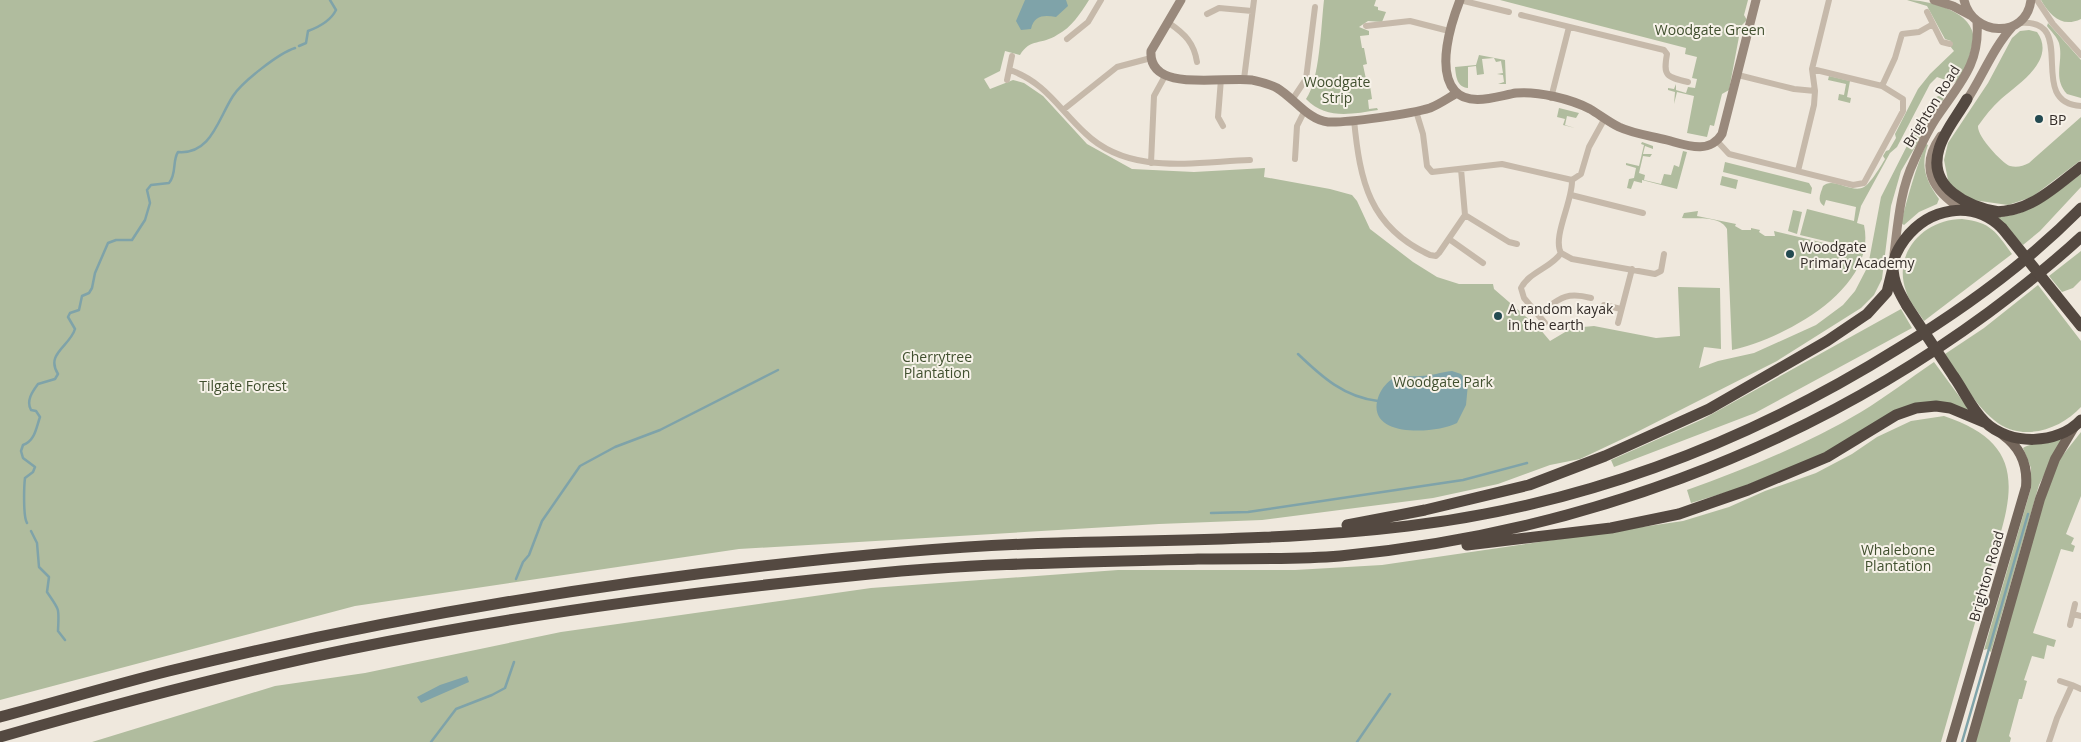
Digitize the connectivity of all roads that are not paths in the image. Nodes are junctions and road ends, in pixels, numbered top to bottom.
1 (1101, 0) edge
2 (1182, 0) edge
3 (1254, 0) edge
4 (1460, 0) edge
5 (1756, 0) edge
6 (1828, 0) edge
7 (1934, 0) edge
8 (1964, 0) edge
9 (2031, 0) edge
10 (2037, 0) edge
11 (1315, 7) dead end
12 (1252, 11) junction
13 (1509, 12) dead end
14 (1927, 12) dead end
15 (1207, 14) dead end
16 (1521, 15) dead end
17 (1973, 18) junction
18 (1169, 23) junction
19 (1933, 24) junction
20 (2016, 25) junction
21 (1366, 26) dead end
22 (1569, 27) junction
23 (1449, 32) junction
24 (1067, 39) dead end
25 (1950, 44) dead end
26 (2081, 55) edge
27 (1012, 56) dead end
28 (1151, 58) junction
29 (1196, 62) dead end
30 (1812, 69) junction
31 (1010, 70) junction
32 (1738, 75) junction
33 (1165, 76) junction
34 (1221, 78) junction
35 (1244, 79) junction
36 (1007, 80) dead end
37 (1688, 82) dead end
38 (1882, 86) junction
39 (1815, 91) junction
40 (1457, 93) junction
41 (1551, 98) junction
42 (1967, 99) junction
43 (1292, 100) junction
44 (2081, 106) edge
45 (1063, 110) junction
46 (1305, 110) junction
47 (1416, 111) junction
48 (1605, 118) junction
49 (1354, 120) junction
50 (1223, 126) dead end
51 (1717, 141) junction
52 (1295, 159) dead end
53 (1250, 160) dead end
54 (1151, 163) junction
55 (2081, 167) edge
56 (1461, 169) junction
57 (1798, 171) junction
58 (1572, 180) junction
59 (1571, 195) junction
60 (2081, 208) edge
61 (1966, 211) junction
62 (2000, 212) junction
63 (1643, 213) dead end
64 (1465, 215) junction
65 (2081, 237) edge
66 (1449, 239) junction
67 (1517, 244) dead end
68 (1561, 253) junction
69 (1664, 254) dead end
70 (1483, 263) dead end
71 (1893, 266) junction
72 (1632, 269) junction
73 (1591, 298) dead end
74 (1604, 305) dead end
75 (1621, 309) junction
76 (1538, 314) junction
77 (1545, 323) dead end
78 (1618, 323) dead end
79 (2081, 326) edge
80 (2078, 423) edge
81 (1990, 425) junction
82 (1281, 536) junction
83 (1345, 555) junction
84 (2075, 604) dead end
85 (2073, 614) junction
86 (2081, 616) edge
87 (2070, 625) dead end
88 (2060, 681) dead end
89 (2072, 685) junction
90 (2081, 689) edge
91 (0, 717) edge
92 (0, 737) edge
93 (1951, 742) edge
94 (1971, 742) edge
95 (2049, 742) edge

1 - 24 street
2 - 18 street
3 - 12 street
4 - 13 street
4 - 23 street
5 - 32 street
6 - 30 street
7 - 17 street
8 - 17 street
9 - 20 street, Brighton Road
10 - 26 street
11 - 43 street
12 - 15 street
12 - 35 street
14 - 19 street
16 - 22 street
17 - 20 street
17 - 71 street, Brighton Road
18 - 28 street
18 - 29 street
19 - 25 street
19 - 38 street
20 - 42 street, Brighton Road
20 - 44 street
21 - 23 street
22 - 37 street
22 - 41 street
23 - 40 street
27 - 31 street
28 - 33 street
28 - 45 street
30 - 38 street
30 - 39 street
31 - 36 street
31 - 45 street
32 - 39 street
32 - 51 street
33 - 34 street
33 - 54 street
34 - 35 street
34 - 50 street
35 - 43 street
38 - 57 street
39 - 57 street
40 - 41 street
40 - 47 street
41 - 48 street
42 - 61 street, Brighton Road
42 - 62 highway
43 - 46 street
45 - 54 street
46 - 49 street
46 - 52 street
47 - 49 street
47 - 56 street
48 - 51 street
48 - 58 street
49 - 66 street
51 - 57 street
53 - 54 street
55 - 62 highway
56 - 58 street
56 - 64 street
58 - 59 street
59 - 63 street
59 - 68 street
60 - 82 highway
61 - 62 highway
61 - 71 highway
61 - 79 highway, bridge
64 - 66 street
64 - 67 street
65 - 83 highway
66 - 70 street
68 - 72 street
68 - 76 street
69 - 72 street
71 - 81 highway, bridge
71 - 82 highway
72 - 75 street
73 - 76 street
74 - 75 street
75 - 78 street
76 - 77 street
80 - 81 highway
80 - 94 main road
81 - 83 highway
81 - 93 main road, Brighton Road
82 - 91 highway
83 - 92 highway
84 - 85 street
85 - 86 street
85 - 87 street
88 - 89 street
89 - 90 street
89 - 95 street

